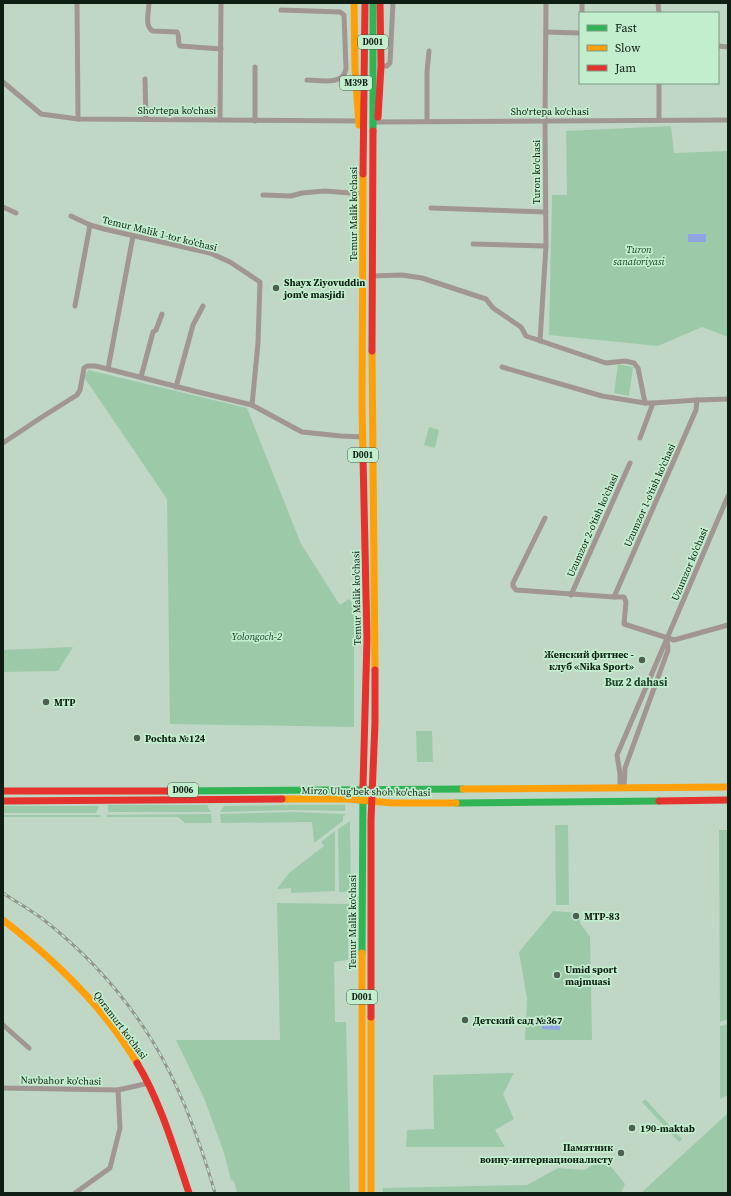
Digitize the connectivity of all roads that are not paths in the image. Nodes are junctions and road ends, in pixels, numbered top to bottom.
1 (77, 3) edge
2 (150, 3) edge
3 (221, 3) edge
4 (354, 3) edge
5 (365, 3) edge
6 (373, 3) edge
7 (380, 3) edge
8 (394, 3) edge
9 (546, 3) edge
10 (281, 10) dead end
11 (546, 32) junction
12 (579, 33) edge
13 (221, 49) junction
14 (429, 51) dead end
15 (381, 66) junction
16 (255, 67) dead end
17 (346, 69) junction
18 (355, 69) junction
19 (145, 79) dead end
20 (307, 80) dead end
21 (3, 82) edge
22 (659, 84) edge
23 (146, 119) junction
24 (78, 120) junction
25 (220, 120) junction
26 (545, 120) junction
27 (659, 120) junction
28 (728, 120) edge
29 (255, 121) junction
30 (361, 121) junction
31 (427, 121) junction
32 (375, 122) junction
33 (363, 194) junction
34 (263, 195) dead end
35 (3, 207) edge
36 (431, 208) dead end
37 (546, 212) junction
38 (16, 213) dead end
39 (71, 216) dead end
40 (90, 225) junction
41 (133, 236) junction
42 (473, 244) dead end
43 (546, 246) junction
44 (372, 276) junction
45 (75, 306) dead end
46 (203, 306) dead end
47 (162, 314) dead end
48 (540, 341) junction
49 (502, 367) dead end
50 (108, 369) junction
51 (141, 377) junction
52 (176, 387) junction
53 (728, 399) edge
54 (697, 400) junction
55 (645, 403) junction
56 (653, 403) junction
57 (252, 405) junction
58 (363, 437) junction
59 (640, 438) dead end
60 (3, 443) edge
61 (630, 463) dead end
62 (728, 496) edge
63 (545, 518) dead end
64 (571, 595) junction
65 (614, 597) junction
66 (728, 625) edge
67 (667, 639) junction
68 (690, 787) junction
69 (728, 787) edge
70 (557, 788) junction
71 (622, 788) junction
72 (504, 789) junction
73 (267, 790) junction
74 (363, 790) junction
75 (372, 790) junction
76 (3, 791) edge
77 (267, 800) junction
78 (362, 800) junction
79 (728, 800) edge
80 (372, 801) junction
81 (690, 801) junction
82 (3, 802) edge
83 (504, 802) junction
84 (557, 802) junction
85 (3, 921) edge
86 (3, 1025) edge
87 (29, 1048) dead end
88 (148, 1084) junction
89 (3, 1088) edge
90 (118, 1090) junction
91 (362, 1101) junction
92 (371, 1102) junction
93 (362, 1148) junction
94 (371, 1148) junction
95 (75, 1193) edge
96 (188, 1193) edge
97 (362, 1193) edge
98 (370, 1193) edge

1 - 24 street
2 - 13 street
3 - 13 street
4 - 18 main road, M39B
5 - 30 main road, Temur Malik ko'chasi / D001
6 - 32 main road, Temur Malik ko'chasi / D001
7 - 15 main road
8 - 15 street
9 - 11 street, Turon ko'chasi
10 - 17 street
11 - 12 street
11 - 26 street, Turon ko'chasi
13 - 25 street
14 - 31 street
15 - 32 main road
16 - 29 street
17 - 18 street
17 - 20 street
18 - 30 main road, M39B
19 - 23 street
21 - 24 street, Sho'rtepa ko'chasi
22 - 27 street
23 - 24 street, Sho'rtepa ko'chasi
23 - 25 street, Sho'rtepa ko'chasi
25 - 29 street, Sho'rtepa ko'chasi
26 - 27 street, Sho'rtepa ko'chasi
26 - 31 street, Sho'rtepa ko'chasi
26 - 37 street, Turon ko'chasi
27 - 28 street, Sho'rtepa ko'chasi
29 - 30 street, Sho'rtepa ko'chasi
30 - 33 main road, Temur Malik ko'chasi / D001
31 - 32 street, Sho'rtepa ko'chasi
32 - 44 main road, Temur Malik ko'chasi / D001
33 - 34 street
33 - 58 main road, Temur Malik ko'chasi / D001
35 - 38 street
36 - 37 street
37 - 43 street, Turon ko'chasi
39 - 40 street, Temur Malik 1-tor ko'chasi
40 - 41 street, Temur Malik 1-tor ko'chasi
40 - 45 street
41 - 50 street
41 - 57 street, Temur Malik 1-tor ko'chasi
42 - 43 street
43 - 48 street, Turon ko'chasi
44 - 48 street
44 - 75 main road, Temur Malik ko'chasi / D001
46 - 52 street
47 - 51 street
48 - 55 street
49 - 55 street
50 - 51 street
50 - 60 street
51 - 52 street
52 - 57 street
53 - 54 street
54 - 56 street
54 - 65 street, Uzumzor 1-o'tish ko'chasi
55 - 56 street
56 - 59 street
57 - 58 street
58 - 74 main road, Temur Malik ko'chasi / D001
61 - 64 street, Uzumzor 2-o'tish ko'chasi
62 - 67 street, Uzumzor ko'chasi
63 - 64 street
64 - 65 street
65 - 67 street
66 - 67 street
67 - 71 street, Uzumzor ko'chasi
67 - 71 street, Uzumzor ko'chasi
68 - 69 main road, Mirzo Ulug'bek shoh ko'chasi
68 - 71 main road, Mirzo Ulug'bek shoh ko'chasi
68 - 81 main road
70 - 71 main road, Mirzo Ulug'bek shoh ko'chasi
70 - 72 main road, Mirzo Ulug'bek shoh ko'chasi
70 - 84 main road
72 - 75 main road, Mirzo Ulug'bek shoh ko'chasi
72 - 83 main road
73 - 74 main road, Mirzo Ulug'bek shoh ko'chasi / D006
73 - 76 main road, Mirzo Ulug'bek shoh ko'chasi / D006
73 - 77 main road
74 - 75 main road, Mirzo Ulug'bek shoh ko'chasi
74 - 78 main road, Temur Malik ko'chasi / D001
75 - 80 main road, Temur Malik ko'chasi / D001
77 - 78 main road, Mirzo Ulug'bek shoh ko'chasi / D006
77 - 82 main road, Mirzo Ulug'bek shoh ko'chasi / D006
78 - 80 main road, Mirzo Ulug'bek shoh ko'chasi
78 - 91 main road, Temur Malik ko'chasi / D001
79 - 81 main road, Mirzo Ulug'bek shoh ko'chasi
80 - 83 main road, Mirzo Ulug'bek shoh ko'chasi
80 - 92 main road, Temur Malik ko'chasi / D001
81 - 84 main road, Mirzo Ulug'bek shoh ko'chasi
83 - 84 main road, Mirzo Ulug'bek shoh ko'chasi
85 - 88 main road, Qoramurt koʻchasi
86 - 87 street
88 - 90 street, Navbahor ko'chasi
88 - 96 main road, Qoramurt koʻchasi
89 - 90 street, Navbahor ko'chasi
90 - 95 street
91 - 92 main road
91 - 93 main road, Temur Malik ko'chasi / D001
92 - 94 main road, Temur Malik ko'chasi / D001
93 - 94 main road
93 - 97 main road, Temur Malik ko'chasi / D001
94 - 98 main road, Temur Malik ko'chasi / D001

